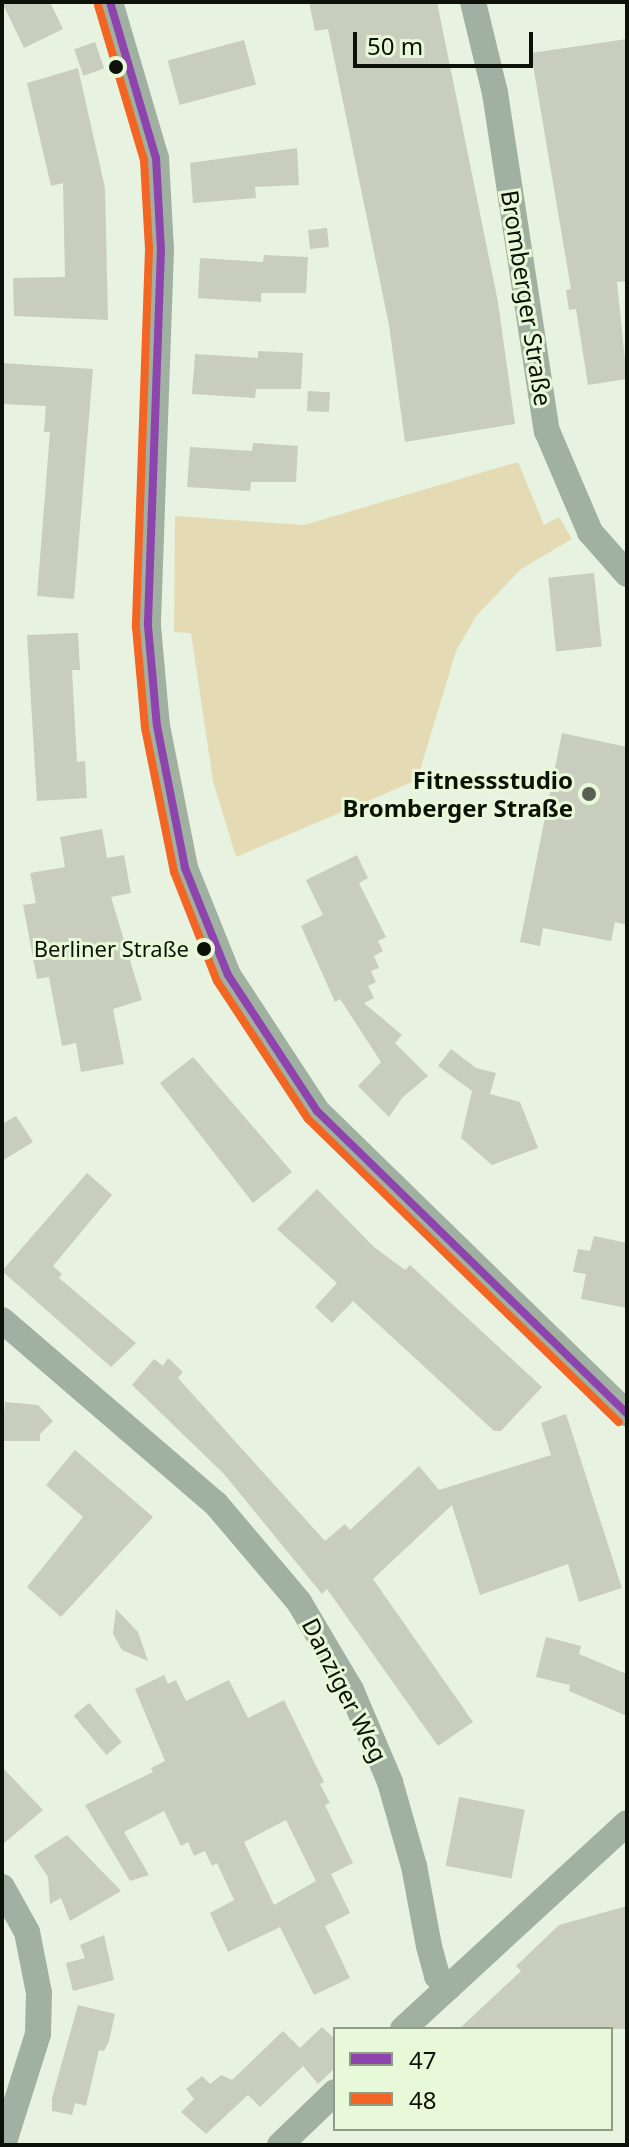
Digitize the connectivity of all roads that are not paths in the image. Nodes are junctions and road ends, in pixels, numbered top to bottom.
1 (110, 2) edge
2 (473, 2) edge
3 (627, 574) edge
4 (2, 1320) edge
5 (627, 1413) edge
6 (627, 1823) edge
7 (2, 1887) edge
8 (448, 1988) junction
9 (405, 2027) edge
10 (333, 2094) edge
11 (3, 2145) edge
12 (280, 2145) edge

1 - 5 street
2 - 3 street, Bromberger Straße
4 - 8 street, Danziger Weg
6 - 8 street
7 - 11 street
8 - 9 street
10 - 12 street

